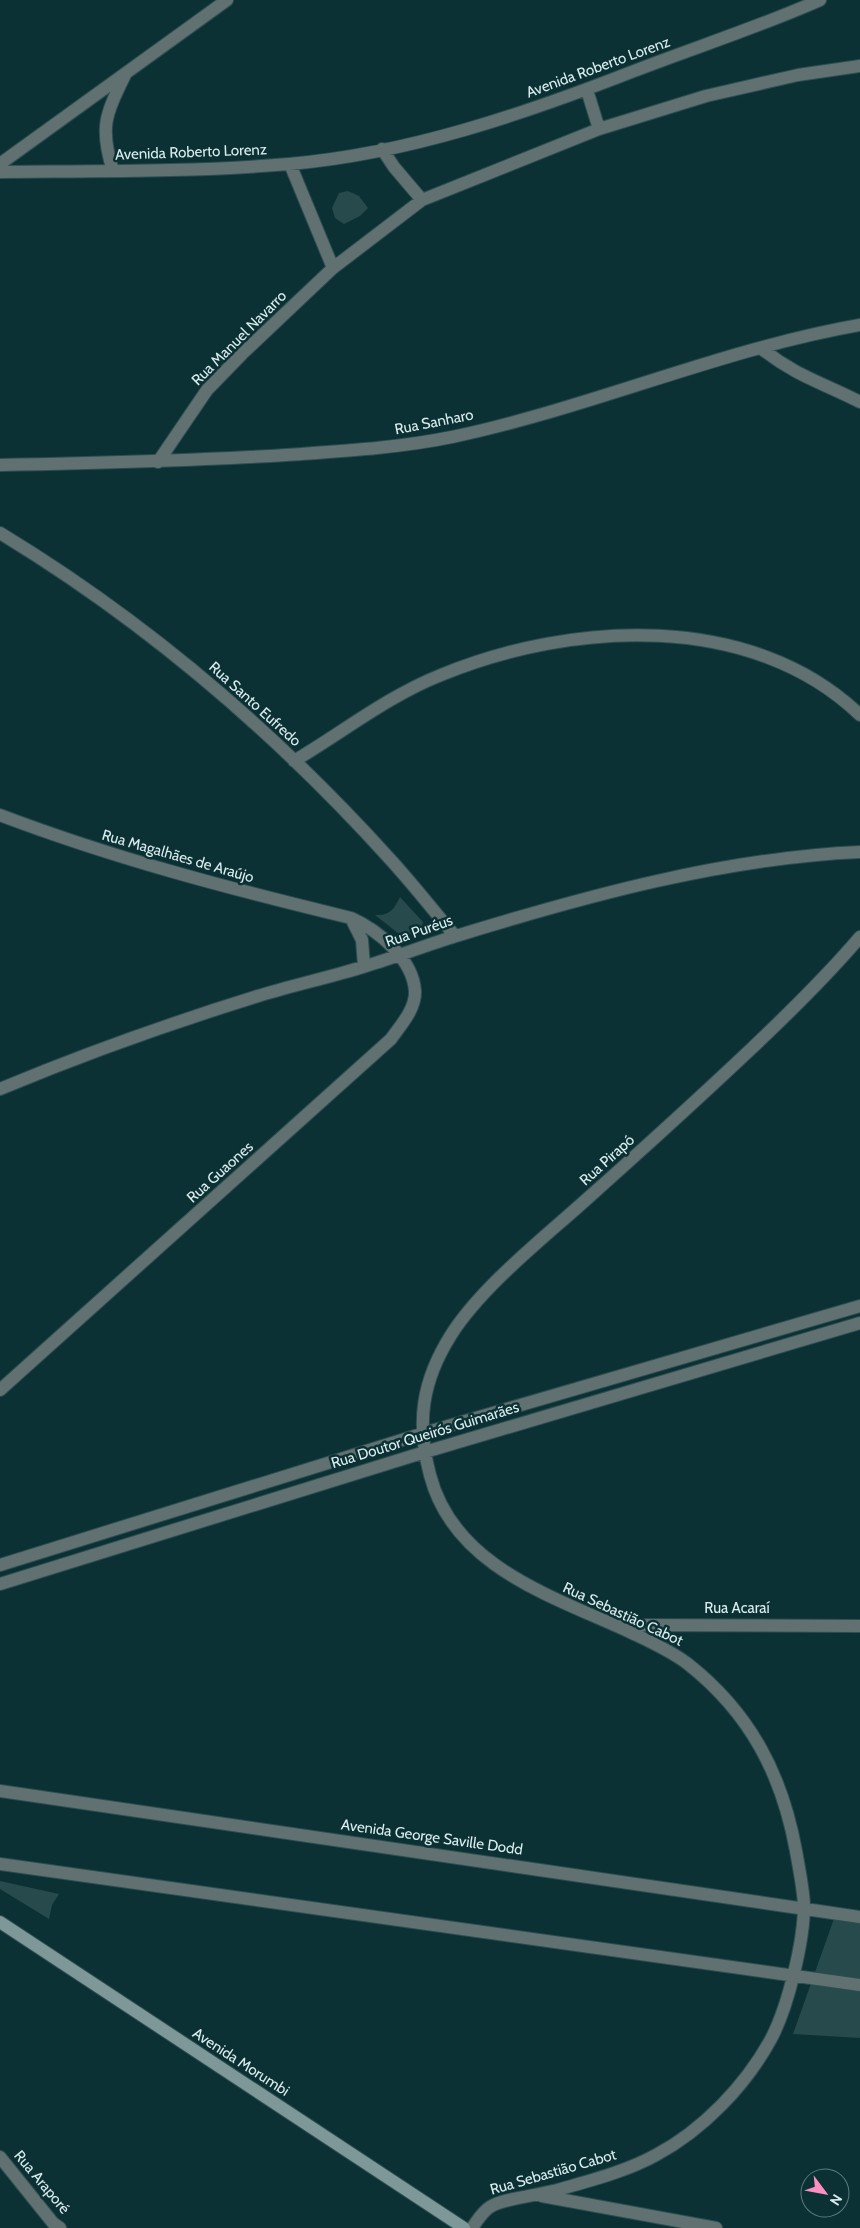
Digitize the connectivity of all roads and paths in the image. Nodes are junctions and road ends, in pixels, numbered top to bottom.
1 (227, 0) edge
2 (820, 0) edge
3 (860, 66) edge
4 (127, 71) junction
5 (587, 90) junction
6 (599, 129) junction
7 (382, 149) junction
8 (0, 164) edge
9 (290, 164) junction
10 (112, 171) junction
11 (0, 172) edge
12 (422, 200) junction
13 (334, 268) junction
14 (860, 325) edge
15 (762, 349) junction
16 (860, 402) edge
17 (158, 462) junction
18 (0, 465) edge
19 (0, 533) edge
20 (860, 716) edge
21 (294, 761) junction
22 (0, 815) edge
23 (860, 852) edge
24 (351, 918) junction
25 (455, 936) junction
26 (860, 937) edge
27 (399, 956) junction
28 (364, 966) junction
29 (0, 1089) edge
30 (860, 1306) edge
31 (860, 1323) edge
32 (0, 1390) edge
33 (421, 1434) junction
34 (425, 1452) junction
35 (0, 1565) edge
36 (0, 1584) edge
37 (615, 1626) junction
38 (860, 1626) edge
39 (0, 1791) edge
40 (0, 1864) edge
41 (804, 1908) junction
42 (860, 1917) edge
43 (0, 1922) edge
44 (794, 1974) junction
45 (860, 1984) edge
46 (0, 2157) edge
47 (539, 2196) junction
48 (54, 2226) edge
49 (464, 2228) edge
50 (472, 2228) edge
51 (716, 2228) edge

1 - 4 street
2 - 5 street, Avenida Roberto Lorenz
3 - 6 street
4 - 8 street
4 - 10 street
5 - 6 street
5 - 7 street, Avenida Roberto Lorenz
6 - 12 street
7 - 9 street, Avenida Roberto Lorenz
7 - 12 street
9 - 10 street, Avenida Roberto Lorenz
9 - 13 street
10 - 11 street, Avenida Roberto Lorenz
12 - 13 street
13 - 17 street, Rua Manuel Navarro
14 - 15 street, Rua Sanharo
15 - 16 street
15 - 17 street, Rua Sanharo
17 - 18 street, Rua Sanharo
19 - 21 street, Rua Santo Eufredo
20 - 21 street
21 - 25 street, Rua Santo Eufredo
22 - 24 street, Rua Magalhães de Araújo
23 - 25 street, Rua Puréus
24 - 27 street, Rua Magalhães de Araújo
24 - 28 street
25 - 27 street, Rua Puréus
26 - 33 street, Rua Pirapó
27 - 28 street, Rua Puréus
27 - 32 street, Rua Guaones
28 - 29 street, Rua Puréus
30 - 33 street, Rua Doutor Queirós Guimarães
31 - 34 street, Rua Doutor Queirós Guimarães
33 - 34 street, Rua Sebastião Cabot
33 - 35 street, Rua Doutor Queirós Guimarães
34 - 36 street, Rua Doutor Queirós Guimarães
34 - 37 street, Rua Sebastião Cabot
37 - 38 street, Rua Acaraí
37 - 41 street, Rua Sebastião Cabot
39 - 41 street, Avenida George Saville Dodd
40 - 44 street
41 - 42 street, Avenida George Saville Dodd
41 - 44 street, Rua Sebastião Cabot
43 - 49 main road, Avenida Morumbi
44 - 45 street
44 - 47 street, Rua Sebastião Cabot
46 - 48 street, Rua Araporé
47 - 50 street, Rua Sebastião Cabot
47 - 51 street

